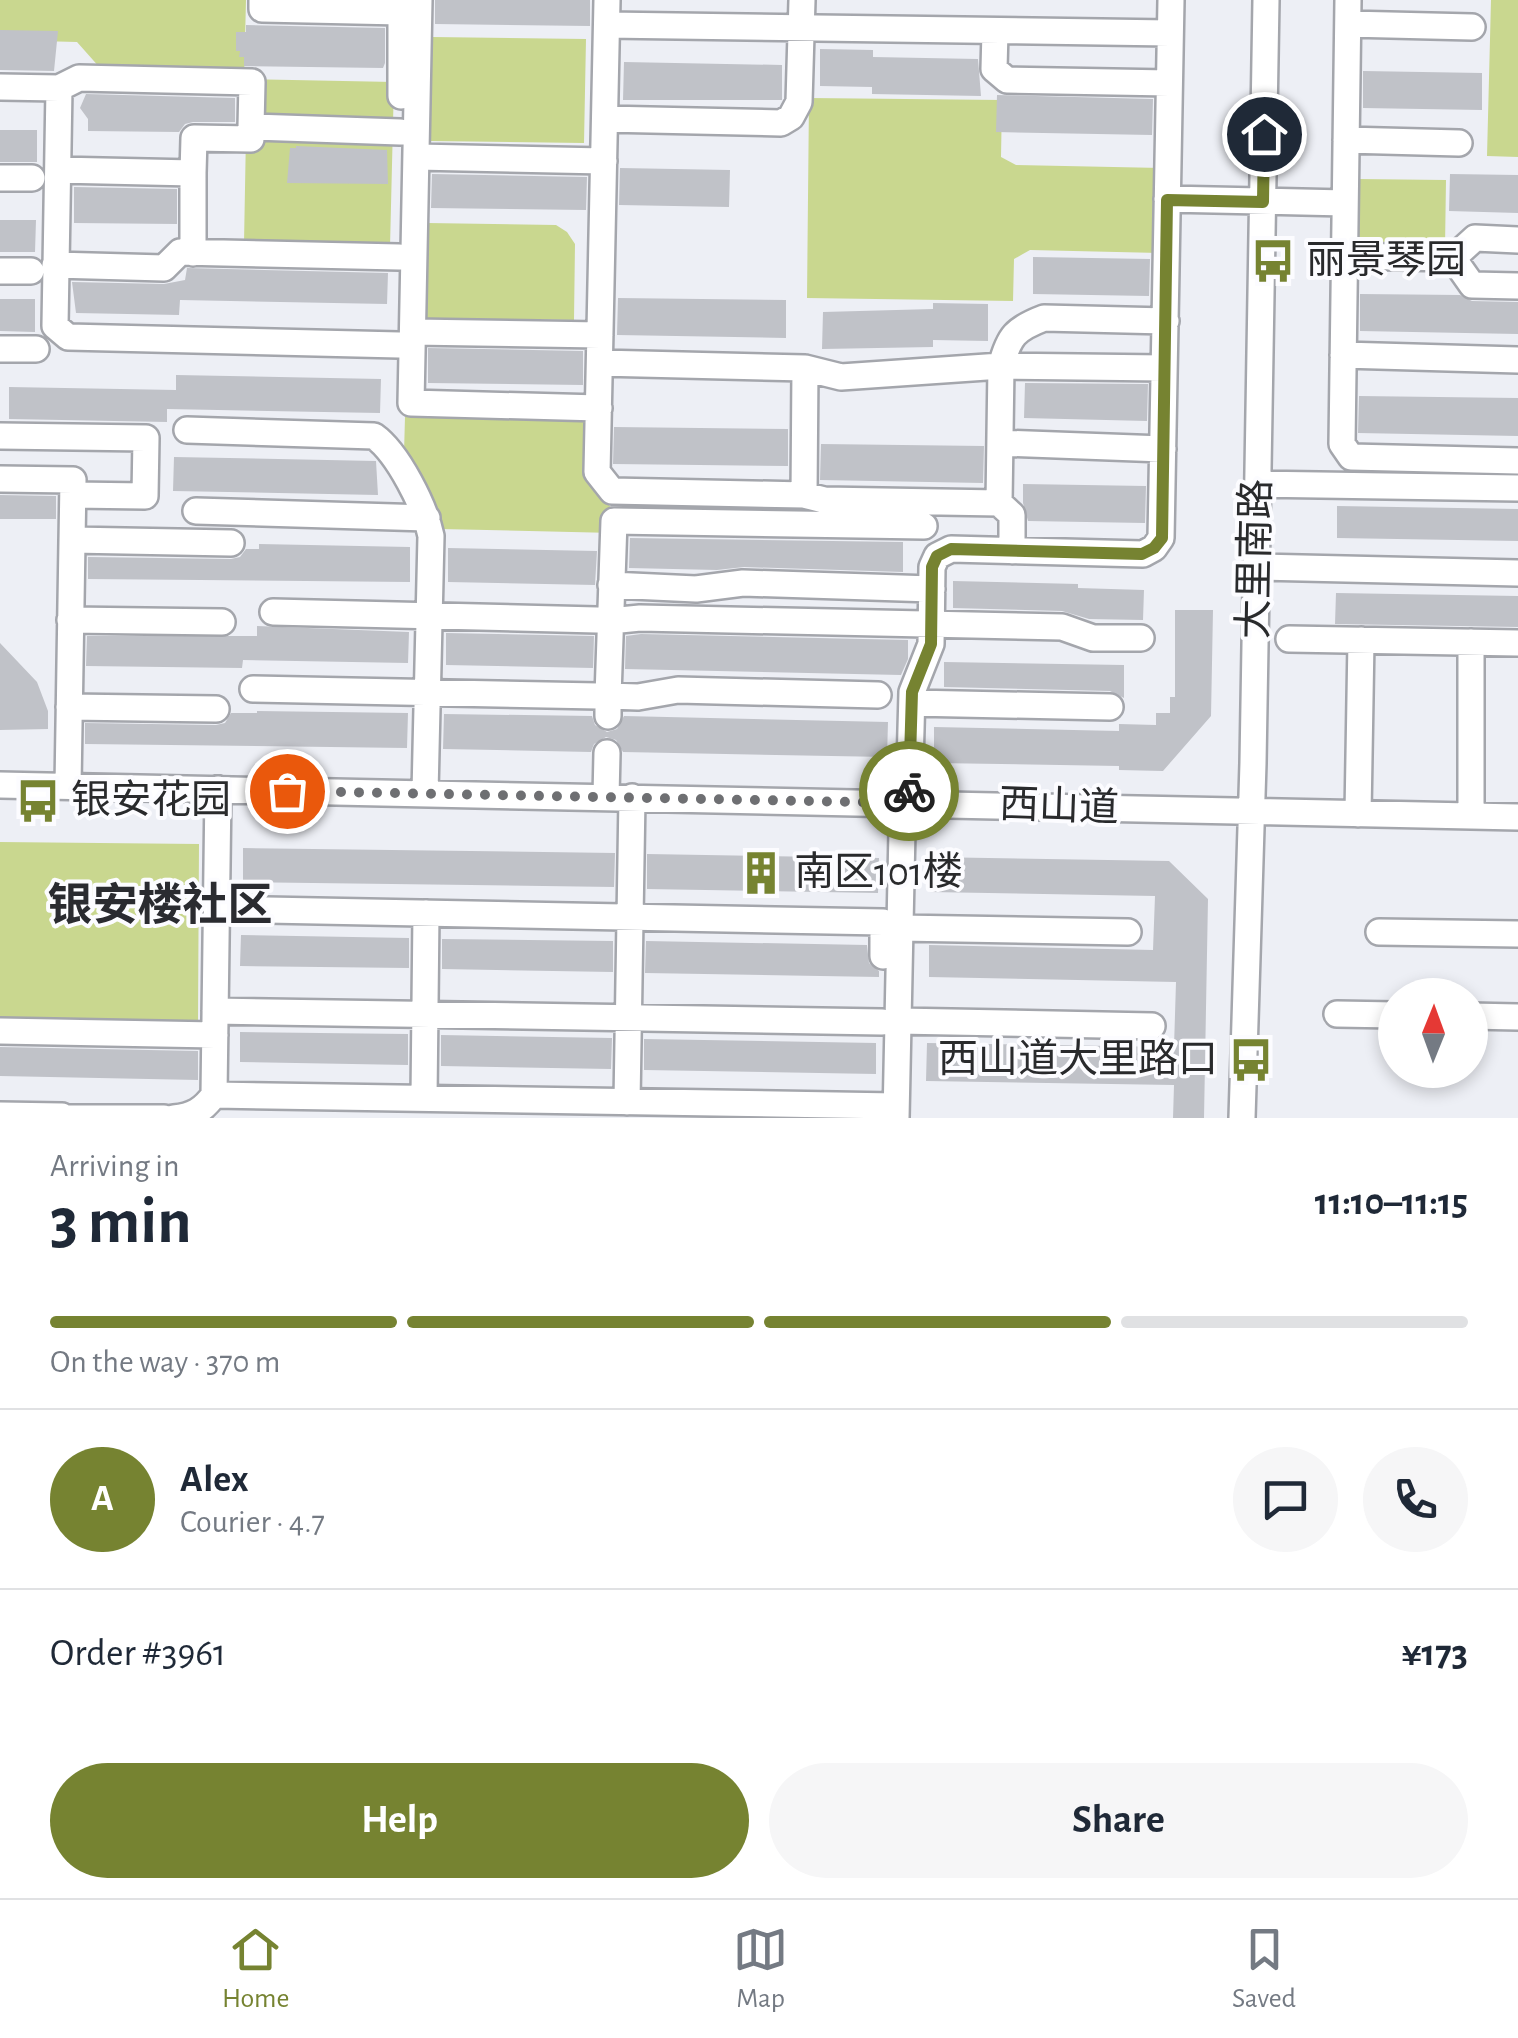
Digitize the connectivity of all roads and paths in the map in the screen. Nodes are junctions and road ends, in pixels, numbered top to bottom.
1 (262, 0) edge
2 (802, 0) edge
3 (1170, 0) edge
4 (1266, 0) edge
5 (407, 4) edge
6 (607, 12) edge
7 (1348, 12) edge
8 (1472, 27) dead end
9 (801, 28) junction
10 (995, 31) junction
11 (1170, 34) junction
12 (1169, 83) junction
13 (0, 87) edge
14 (60, 88) junction
15 (605, 120) junction
16 (251, 128) junction
17 (400, 132) junction
18 (1346, 140) junction
19 (1459, 143) dead end
20 (417, 157) junction
21 (604, 161) junction
22 (58, 170) junction
23 (193, 173) junction
24 (0, 178) edge
25 (32, 178) dead end
26 (1167, 200) junction
27 (1263, 202) junction
28 (1345, 203) junction
29 (1518, 240) edge
30 (193, 253) junction
31 (1344, 256) junction
32 (400, 258) junction
33 (1453, 258) junction
34 (43, 268) junction
35 (0, 271) edge
36 (1518, 286) edge
37 (1166, 321) junction
38 (600, 335) junction
39 (404, 344) junction
40 (0, 348) edge
41 (36, 349) dead end
42 (1343, 355) junction
43 (1518, 360) edge
44 (600, 363) junction
45 (1001, 366) junction
46 (805, 368) junction
47 (1164, 368) junction
48 (599, 408) junction
49 (186, 430) dead end
50 (0, 436) edge
51 (1000, 443) junction
52 (1163, 449) junction
53 (1518, 461) edge
54 (0, 479) edge
55 (1258, 484) junction
56 (1518, 488) edge
57 (72, 495) junction
58 (804, 495) junction
59 (998, 503) junction
60 (196, 510) dead end
61 (427, 518) junction
62 (924, 526) dead end
63 (72, 540) junction
64 (232, 543) dead end
65 (1012, 550) junction
66 (1256, 567) junction
67 (1518, 573) edge
68 (611, 586) junction
69 (932, 589) junction
70 (273, 612) dead end
71 (428, 616) junction
72 (70, 620) junction
73 (604, 621) junction
74 (222, 622) dead end
75 (932, 624) junction
76 (1142, 638) dead end
77 (1290, 639) dead end
78 (1361, 640) junction
79 (1471, 642) junction
80 (1518, 643) edge
81 (253, 689) dead end
82 (426, 694) junction
83 (878, 695) dead end
84 (605, 702) junction
85 (912, 703) junction
86 (69, 707) junction
87 (1110, 707) dead end
88 (216, 709) dead end
89 (608, 753) dead end
90 (0, 785) edge
91 (68, 786) junction
92 (218, 790) junction
93 (425, 793) junction
94 (619, 797) junction
95 (909, 803) junction
96 (1250, 812) junction
97 (1358, 814) junction
98 (1472, 816) junction
99 (1518, 817) edge
100 (217, 909) junction
101 (426, 913) junction
102 (631, 917) junction
103 (899, 928) junction
104 (1128, 932) dead end
105 (1380, 932) dead end
106 (1518, 934) edge
107 (1337, 1014) dead end
108 (425, 1015) junction
109 (1378, 1015) edge
110 (1488, 1016) edge
111 (1518, 1017) edge
112 (628, 1018) junction
113 (890, 1021) junction
114 (215, 1023) junction
115 (1152, 1026) dead end
116 (0, 1031) edge
117 (214, 1095) junction
118 (408, 1105) edge
119 (244, 1107) edge
120 (619, 1107) edge
121 (891, 1110) edge
122 (0, 1114) edge
123 (62, 1117) edge
124 (164, 1118) edge
125 (174, 1118) edge
126 (1242, 1118) edge

1 - 5 street
2 - 9 street
3 - 11 street
4 - 27 street, 大里南路
5 - 17 street
5 - 20 street
6 - 9 street
6 - 15 street
7 - 8 street
7 - 18 street
9 - 10 street
9 - 15 street
10 - 11 street
10 - 12 street
11 - 12 street
12 - 26 street
13 - 14 street
14 - 16 street
14 - 22 street
15 - 21 street
16 - 17 street
16 - 23 street
17 - 32 street
18 - 19 street
18 - 28 street
20 - 21 street
20 - 39 street
21 - 38 street
22 - 23 street
22 - 34 street
23 - 30 street
24 - 25 street
26 - 27 street
26 - 37 street
27 - 28 street
27 - 55 street, 大里南路
28 - 31 street
29 - 33 street
30 - 32 street
30 - 34 street
31 - 33 street
31 - 42 street
32 - 39 street
33 - 36 street
34 - 35 street
34 - 39 street
37 - 45 street
37 - 47 street
38 - 39 street
38 - 44 street
39 - 48 street
40 - 41 street
42 - 43 street
42 - 53 street
44 - 46 street
44 - 48 street
45 - 46 street
45 - 47 street
45 - 51 street
46 - 58 street
47 - 52 street
48 - 58 street
49 - 61 street
50 - 57 street
51 - 52 street
51 - 59 street
52 - 65 street
54 - 57 street
55 - 56 street
55 - 66 street, 大里南路
57 - 63 street
58 - 59 street
59 - 65 street
60 - 61 street
61 - 71 street
62 - 68 street
63 - 64 street
63 - 72 street
65 - 69 street
66 - 67 street
66 - 96 street, 大里南路
68 - 69 street
68 - 73 street
69 - 75 street
70 - 71 street
71 - 73 street
71 - 82 street
72 - 74 street
72 - 86 street
73 - 75 street
73 - 84 street
75 - 76 street
75 - 85 street
77 - 78 street
78 - 79 street
78 - 97 street
79 - 80 street
79 - 98 street
81 - 82 street
82 - 84 street
82 - 93 street
83 - 84 street
85 - 87 street
85 - 95 street
86 - 88 street
86 - 91 street
89 - 94 street
90 - 91 street, 西山道
91 - 92 street, 西山道
92 - 93 street, 西山道
92 - 100 street
93 - 94 street, 西山道
94 - 95 street, 西山道
94 - 102 street
95 - 96 street, 西山道
95 - 103 street
96 - 97 street, 西山道
96 - 126 street, 大里南路
97 - 98 street, 西山道
98 - 99 street, 西山道
100 - 101 street
100 - 114 street
101 - 102 street
101 - 108 street
102 - 112 street
102 - 113 street
103 - 104 street
103 - 113 street
105 - 106 street
107 - 109 street
108 - 112 street
108 - 114 street
108 - 118 street
110 - 111 street
112 - 113 street
112 - 120 street
113 - 115 street
113 - 121 street
114 - 116 street
114 - 117 street
117 - 119 street
117 - 125 street
118 - 119 street
118 - 120 street
120 - 121 street
122 - 123 street
123 - 124 street

